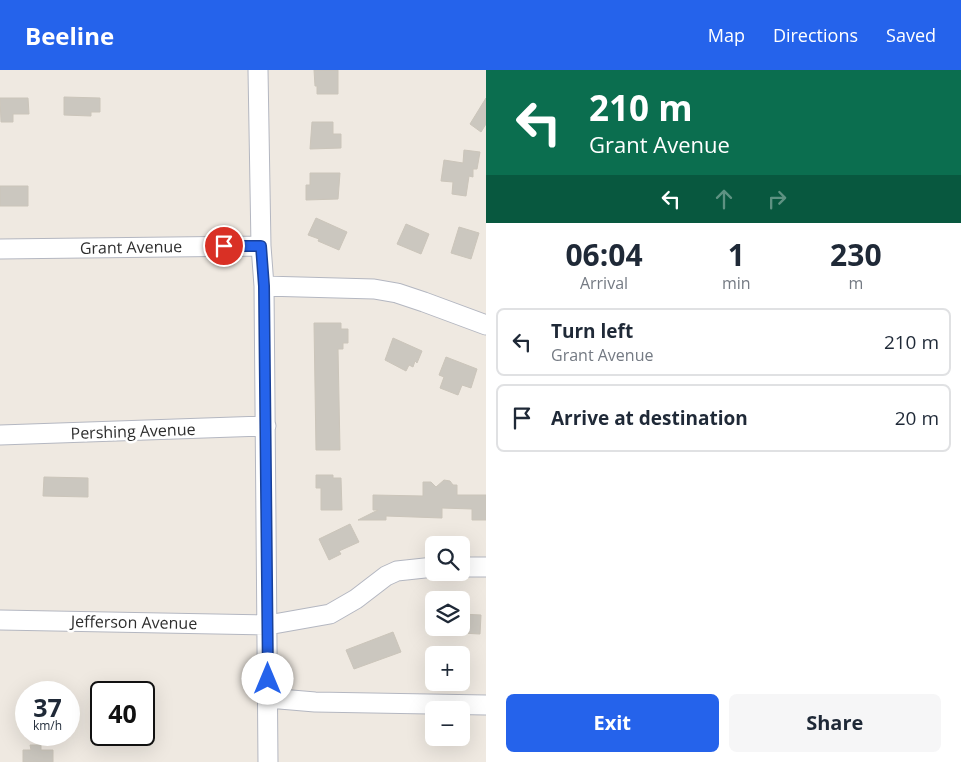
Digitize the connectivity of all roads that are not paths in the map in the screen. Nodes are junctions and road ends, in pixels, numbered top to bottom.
1 (258, 70) edge
2 (261, 246) junction
3 (0, 249) edge
4 (264, 286) junction
5 (486, 325) edge
6 (266, 426) junction
7 (0, 435) edge
8 (470, 567) edge
9 (486, 567) edge
10 (425, 568) edge
11 (0, 620) edge
12 (268, 625) junction
13 (268, 698) junction
14 (486, 705) edge
15 (268, 762) edge

1 - 2 street
2 - 3 street, Grant Avenue
2 - 4 street
4 - 5 street
4 - 6 street
6 - 7 street, Pershing Avenue
6 - 12 street
8 - 9 street
10 - 12 street, Jefferson Avenue
11 - 12 street, Jefferson Avenue
12 - 13 street
13 - 14 street
13 - 15 street

